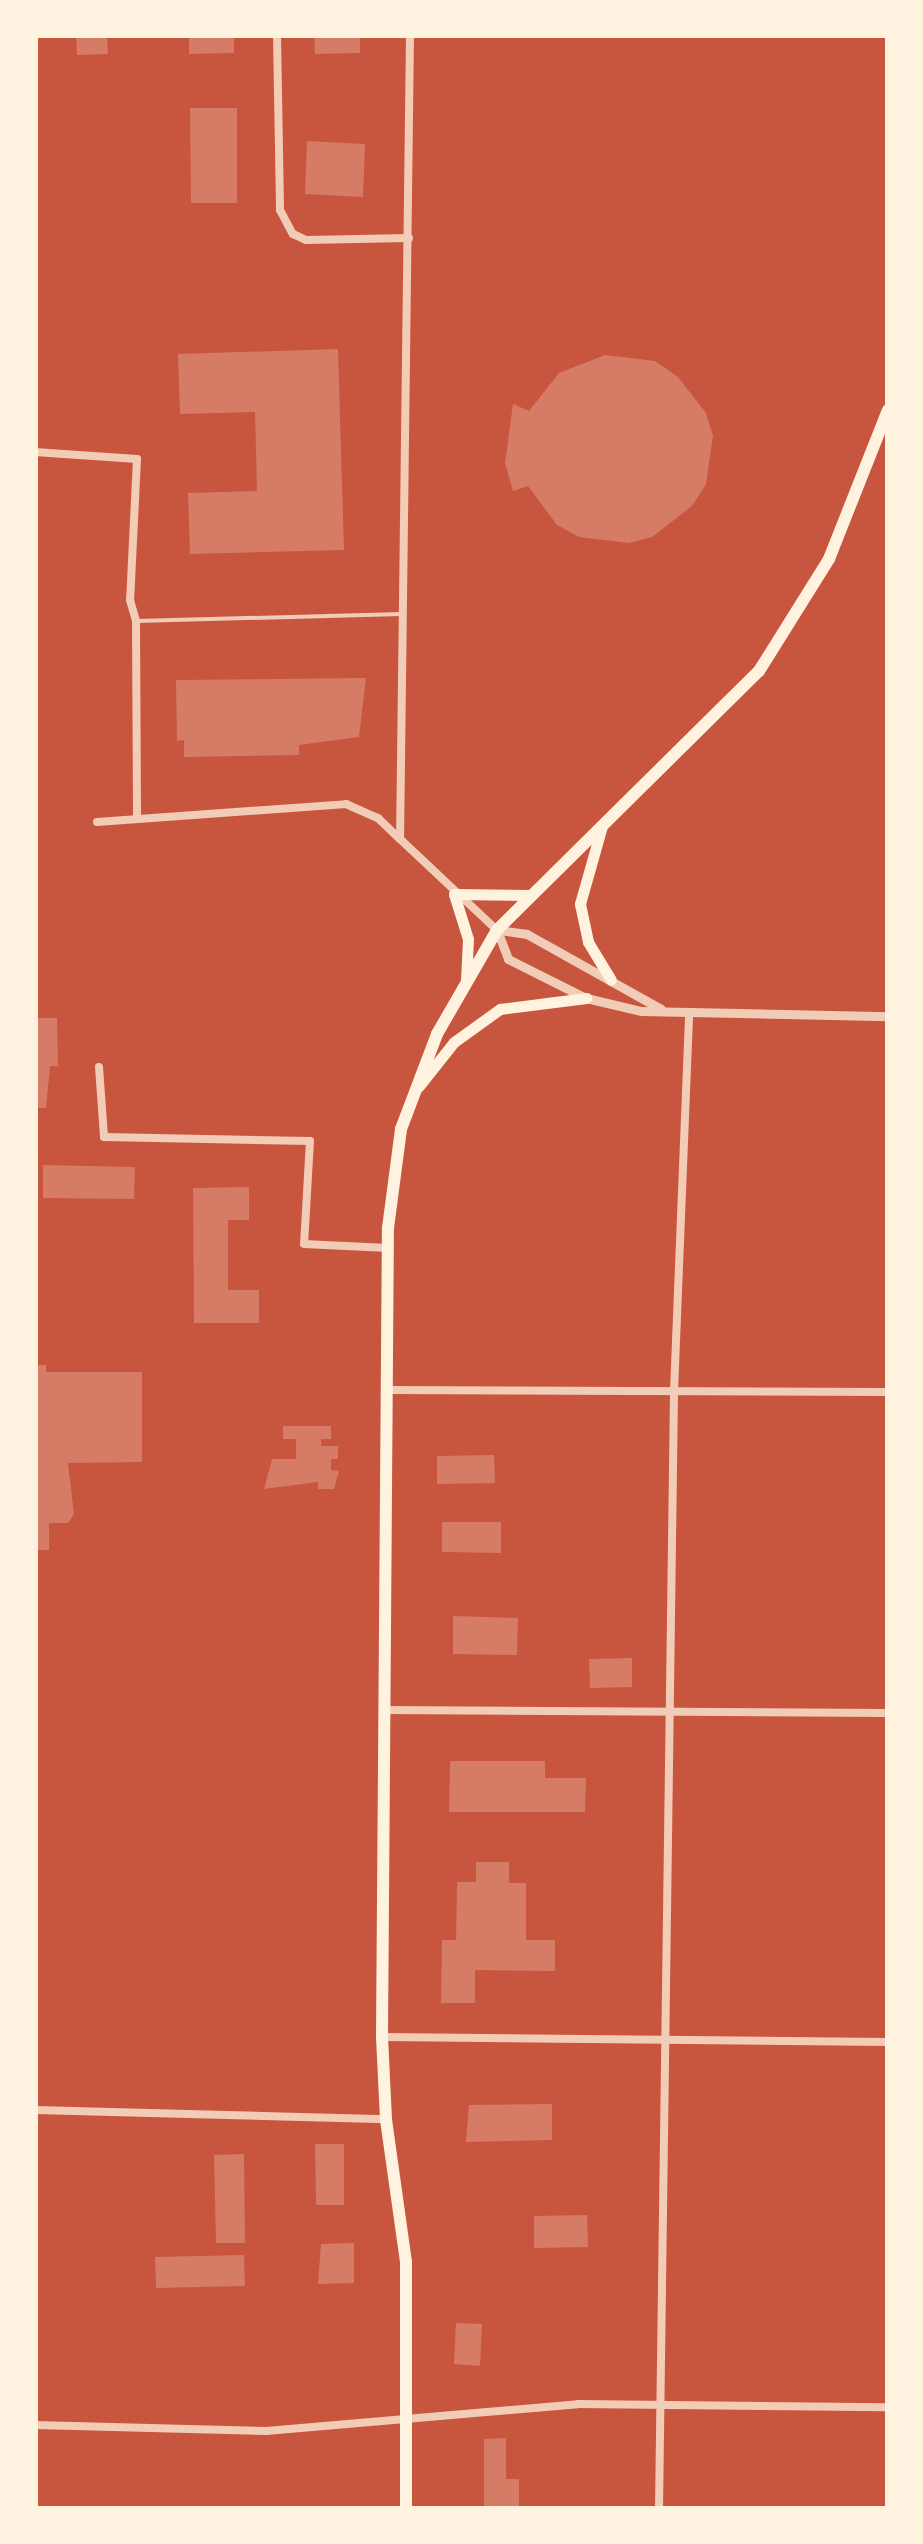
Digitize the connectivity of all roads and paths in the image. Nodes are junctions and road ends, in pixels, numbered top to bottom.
1 (277, 35) edge
2 (410, 35) edge
3 (409, 238) junction
4 (888, 410) edge
5 (35, 452) edge
6 (406, 614) junction
7 (136, 621) junction
8 (137, 817) junction
9 (604, 821) junction
10 (97, 822) dead end
11 (400, 839) junction
12 (454, 894) junction
13 (530, 895) junction
14 (497, 930) junction
15 (466, 980) junction
16 (611, 980) junction
17 (586, 998) junction
18 (661, 1010) junction
19 (689, 1013) junction
20 (888, 1016) edge
21 (99, 1067) dead end
22 (413, 1094) junction
23 (388, 1248) junction
24 (386, 1390) junction
25 (674, 1392) junction
26 (888, 1392) edge
27 (382, 1710) junction
28 (670, 1714) junction
29 (888, 1714) edge
30 (382, 2037) junction
31 (666, 2041) junction
32 (888, 2042) edge
33 (35, 2110) edge
34 (386, 2119) junction
35 (660, 2404) junction
36 (888, 2407) edge
37 (407, 2422) junction
38 (35, 2425) edge
39 (406, 2509) edge
40 (659, 2509) edge

1 - 3 street
2 - 3 street
3 - 6 street
4 - 9 highway
5 - 7 street
6 - 7 lane
6 - 11 street
7 - 8 street
8 - 10 street
8 - 11 street
9 - 13 highway
9 - 16 main road
11 - 12 street
12 - 13 main road
12 - 14 street
12 - 15 main road
13 - 14 highway
14 - 15 highway
14 - 16 street
14 - 17 street
15 - 22 highway
16 - 18 street
17 - 18 street
17 - 22 main road
18 - 19 street
19 - 20 street
19 - 25 street
21 - 23 street
22 - 23 highway
23 - 24 highway
24 - 25 street
24 - 27 highway
25 - 26 street
25 - 28 street
27 - 28 street
27 - 30 highway
28 - 29 street
28 - 31 street
30 - 31 street
30 - 34 highway
31 - 32 street
31 - 35 street
33 - 34 street
34 - 37 highway
35 - 36 street
35 - 37 street
35 - 40 street
37 - 38 street
37 - 39 highway

